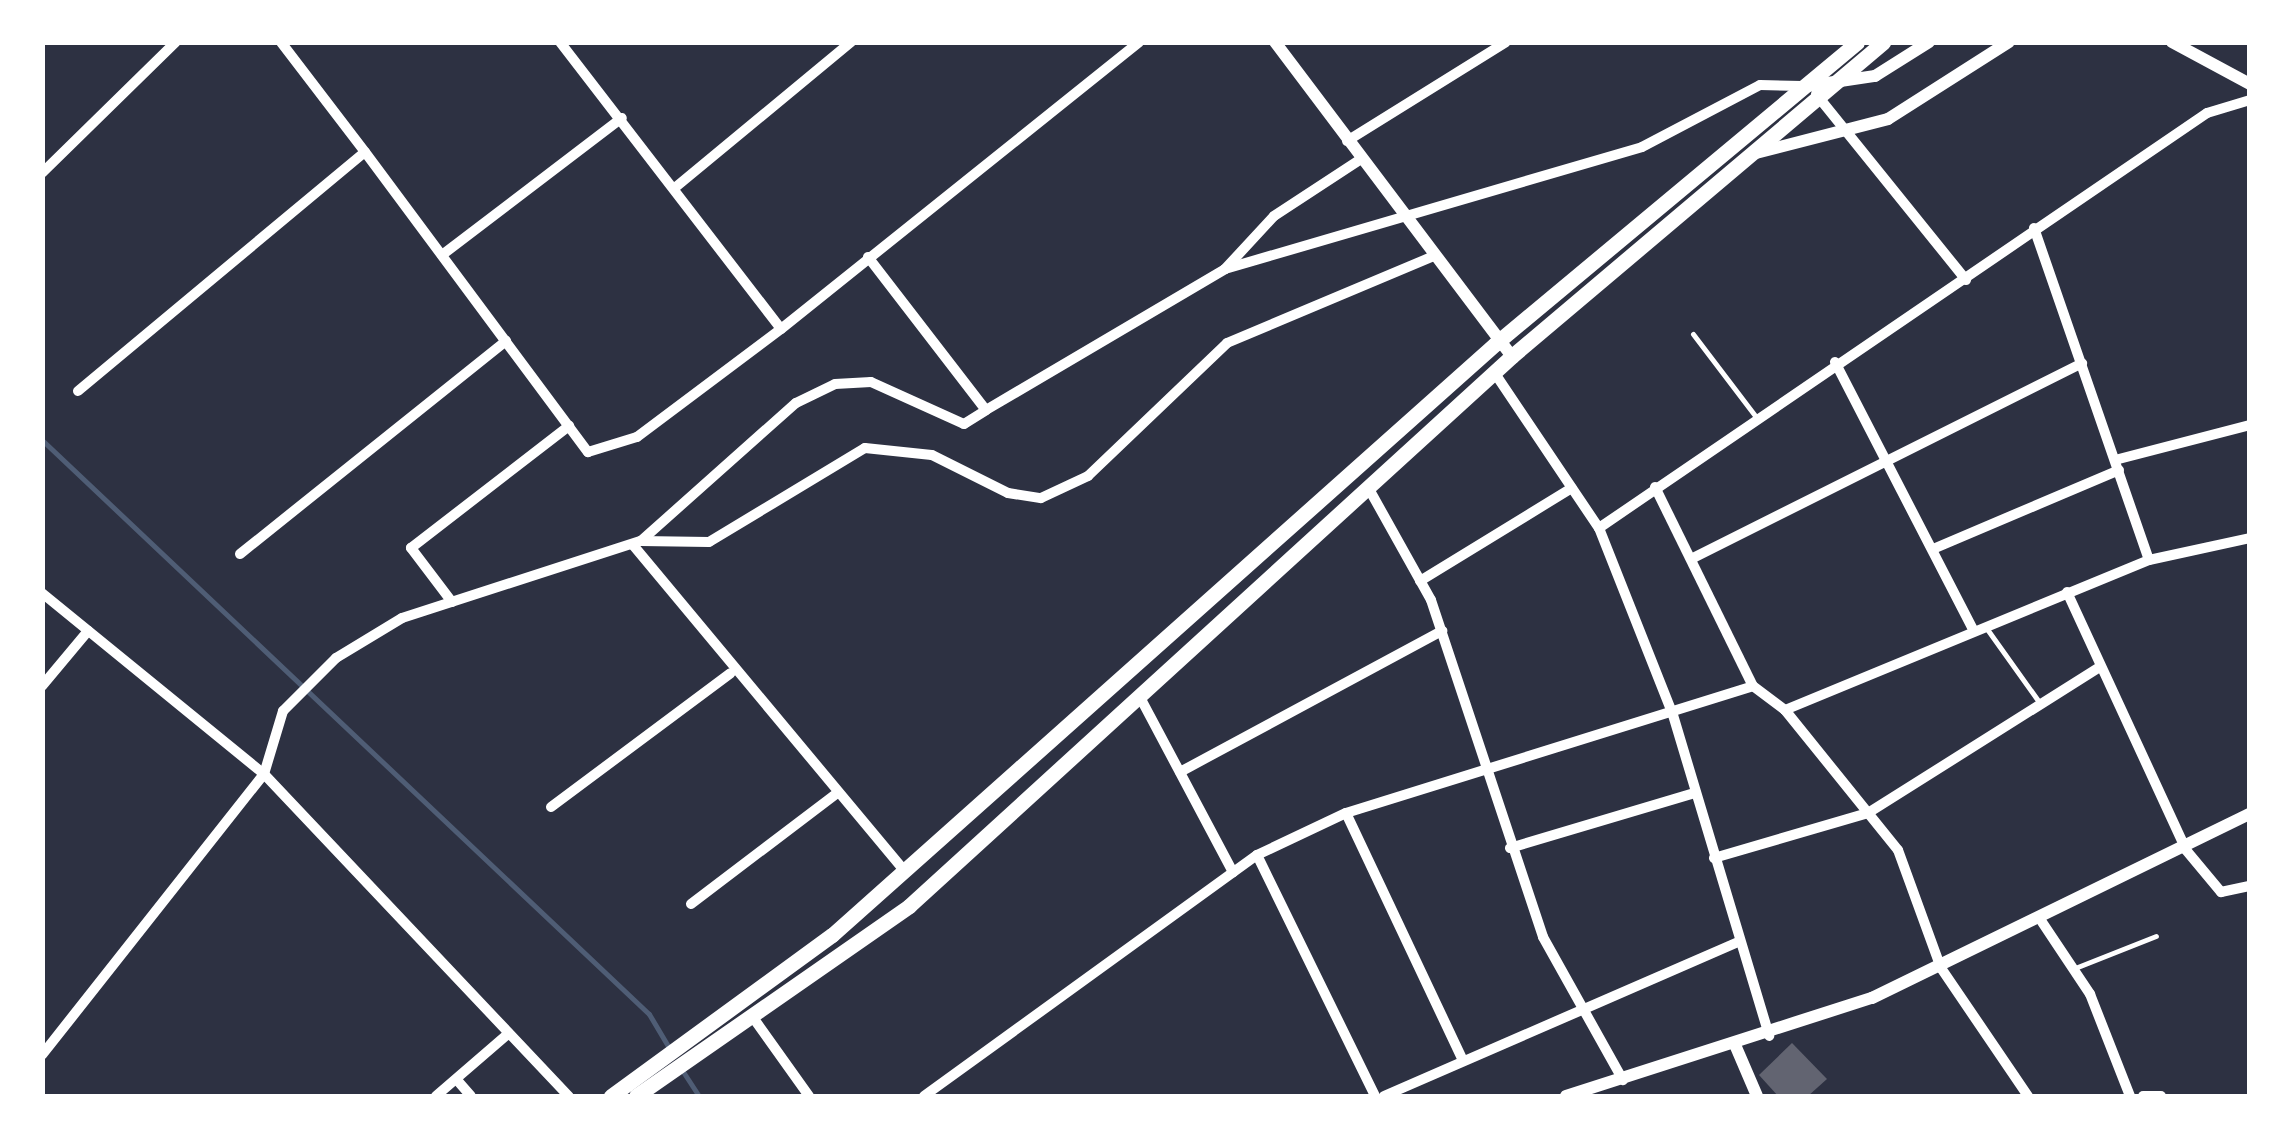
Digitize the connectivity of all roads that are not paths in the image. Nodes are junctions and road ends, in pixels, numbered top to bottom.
1 (176, 42) edge
2 (281, 42) edge
3 (560, 42) edge
4 (851, 42) edge
5 (1138, 42) edge
6 (1276, 42) edge
7 (1506, 42) edge
8 (1857, 42) edge
9 (1883, 42) edge
10 (1929, 42) edge
11 (2009, 42) edge
12 (2172, 42) edge
13 (1840, 80) junction
14 (2250, 84) edge
15 (1813, 92) junction
16 (2250, 100) edge
17 (622, 118) junction
18 (1843, 127) junction
19 (1348, 141) junction
20 (365, 152) junction
21 (1754, 153) junction
22 (1360, 159) junction
23 (42, 172) edge
24 (677, 186) junction
25 (1402, 215) junction
26 (2034, 228) junction
27 (442, 255) junction
28 (868, 257) junction
29 (1432, 257) junction
30 (1226, 269) junction
31 (1966, 280) junction
32 (781, 329) junction
33 (1694, 334) dead end
34 (506, 341) junction
35 (1496, 344) junction
36 (1512, 356) junction
37 (1835, 362) junction
38 (2082, 364) junction
39 (1494, 372) junction
40 (78, 390) dead end
41 (986, 410) junction
42 (1756, 417) junction
43 (2250, 425) edge
44 (569, 426) junction
45 (1890, 463) junction
46 (2117, 465) junction
47 (1656, 487) junction
48 (1572, 488) junction
49 (1369, 489) junction
50 (1600, 528) junction
51 (2250, 538) edge
52 (637, 543) junction
53 (1933, 549) junction
54 (240, 554) dead end
55 (1695, 557) junction
56 (2149, 560) junction
57 (1420, 580) junction
58 (2068, 592) junction
59 (42, 594) edge
60 (452, 602) junction
61 (1978, 627) junction
62 (88, 631) junction
63 (1442, 631) junction
64 (2098, 668) junction
65 (731, 672) junction
66 (1123, 680) junction
67 (42, 686) edge
68 (1753, 686) junction
69 (1142, 701) junction
70 (2041, 704) junction
71 (1785, 710) junction
72 (1673, 715) junction
73 (1180, 772) junction
74 (1482, 772) junction
75 (264, 774) junction
76 (1695, 792) junction
77 (836, 794) junction
78 (551, 807) dead end
79 (1346, 813) junction
80 (1868, 813) junction
81 (2250, 814) edge
82 (1510, 848) junction
83 (2186, 850) junction
84 (1257, 855) junction
85 (1714, 858) junction
86 (904, 872) junction
87 (1233, 872) junction
88 (2250, 886) edge
89 (691, 904) dead end
90 (2042, 922) junction
91 (2156, 936) dead end
92 (1740, 941) junction
93 (1941, 968) junction
94 (2073, 968) junction
95 (747, 1010) junction
96 (1586, 1016) junction
97 (509, 1033) junction
98 (1769, 1036) junction
99 (1736, 1047) junction
100 (42, 1056) edge
101 (1462, 1060) junction
102 (457, 1080) junction
103 (1623, 1080) junction
104 (640, 1087) edge
105 (436, 1096) edge
106 (471, 1096) edge
107 (569, 1096) edge
108 (611, 1096) edge
109 (808, 1096) edge
110 (924, 1096) edge
111 (1375, 1096) edge
112 (1384, 1096) edge
113 (1566, 1096) edge
114 (1757, 1096) edge
115 (2028, 1096) edge
116 (2130, 1096) edge
117 (2143, 1096) edge
118 (2162, 1096) edge

1 - 23 street
2 - 20 street
3 - 17 street
4 - 24 street
5 - 28 street
6 - 19 street
7 - 19 street
8 - 15 main road
9 - 13 main road
10 - 13 street
11 - 18 street
12 - 14 street
13 - 15 main road
15 - 18 street
15 - 21 main road
15 - 25 street
15 - 35 main road
16 - 26 street
17 - 24 street
17 - 27 street
18 - 21 street
18 - 31 street
19 - 22 street
20 - 27 street
20 - 40 street
21 - 36 main road
22 - 25 street
22 - 30 street
24 - 32 street
25 - 29 street
25 - 30 street
26 - 31 street
26 - 38 street
27 - 34 street
28 - 32 street
28 - 41 street
29 - 35 street
29 - 52 street
30 - 41 street
31 - 37 street
32 - 44 street
33 - 42 lane
34 - 44 street
34 - 54 street
35 - 36 street
35 - 66 main road
36 - 39 main road
37 - 42 street
37 - 45 street
38 - 45 street
38 - 46 street
39 - 48 street
39 - 49 main road
41 - 52 street
42 - 47 street
43 - 46 street
44 - 60 street
45 - 53 street
45 - 55 street
46 - 53 street
46 - 56 street
47 - 50 street
47 - 55 street
48 - 50 street
48 - 57 street
49 - 57 street
49 - 69 main road
50 - 72 street
51 - 56 street
52 - 60 street
52 - 65 street
53 - 61 street
55 - 68 street
56 - 58 street
57 - 63 street
58 - 61 street
58 - 64 street
59 - 62 street
60 - 75 street
61 - 70 lane
61 - 71 street
62 - 67 street
62 - 75 street
63 - 73 street
63 - 74 street
64 - 70 street
64 - 83 street
65 - 77 street
65 - 78 street
66 - 69 main road
66 - 86 main road
68 - 71 street
68 - 72 street
69 - 73 street
69 - 95 main road
70 - 80 street
71 - 80 street
72 - 74 street
72 - 76 street
73 - 87 street
74 - 79 street
74 - 82 street
75 - 97 street
75 - 100 street
76 - 82 street
76 - 85 street
77 - 86 street
77 - 89 street
79 - 84 street
79 - 101 street
80 - 85 street
80 - 93 street
81 - 83 street
82 - 96 street
83 - 88 street
83 - 90 street
84 - 87 street
84 - 111 street
85 - 92 street
86 - 95 main road
87 - 110 street
90 - 93 street
90 - 94 street
91 - 94 lane
92 - 96 street
92 - 98 street
93 - 98 street
93 - 115 street
94 - 116 street
95 - 104 main road
95 - 109 street
96 - 101 street
96 - 103 street
97 - 102 street
97 - 107 street
98 - 99 street
99 - 103 street
99 - 114 street
101 - 112 street
102 - 105 street
102 - 106 street
103 - 113 street
104 - 108 main road
117 - 118 street

